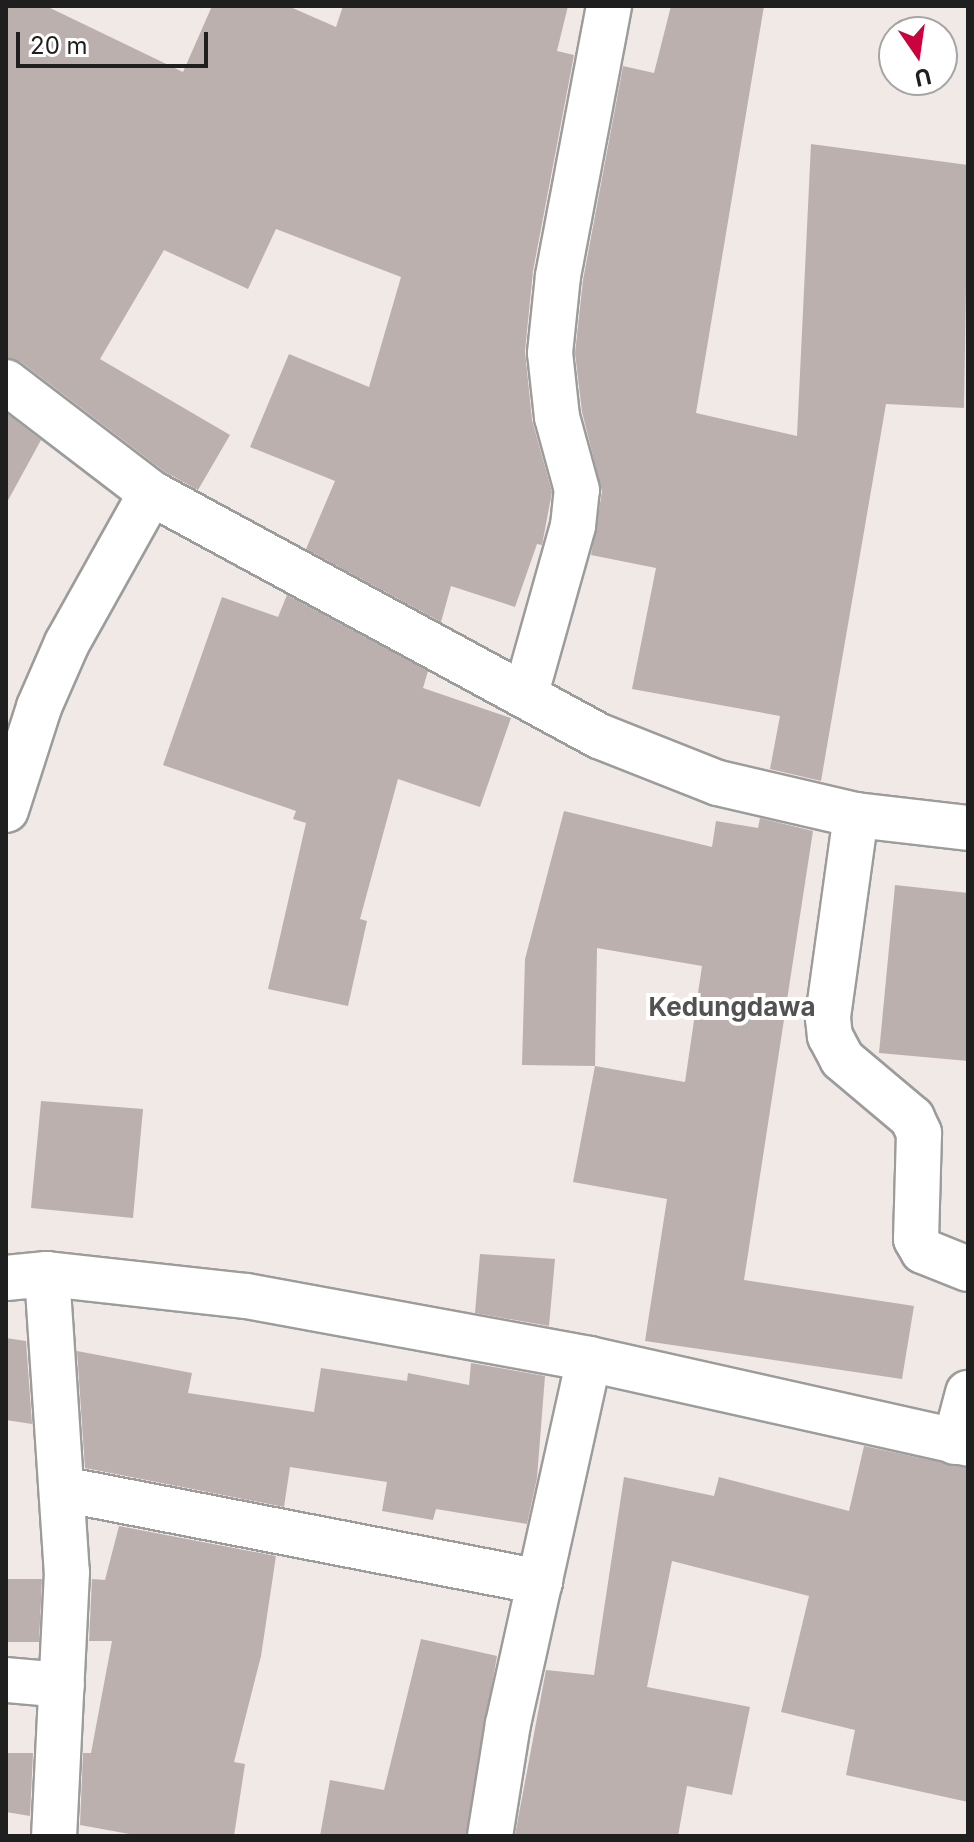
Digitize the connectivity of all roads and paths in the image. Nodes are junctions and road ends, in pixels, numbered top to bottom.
1 (609, 6) edge
2 (6, 382) edge
3 (151, 493) junction
4 (526, 693) junction
5 (6, 810) edge
6 (856, 815) junction
7 (968, 828) edge
8 (968, 1269) edge
9 (26, 1276) edge
10 (589, 1359) junction
11 (968, 1393) edge
12 (961, 1443) edge
13 (62, 1489) junction
14 (540, 1582) junction
15 (6, 1680) edge
16 (62, 1685) junction
17 (54, 1836) edge
18 (490, 1836) edge

1 - 4 street
2 - 3 street
3 - 4 street
3 - 5 street
4 - 6 street
6 - 7 street
6 - 8 street
9 - 10 street
9 - 13 street
10 - 12 street
10 - 14 street
11 - 12 street
13 - 14 street
13 - 16 street
14 - 18 street
15 - 16 street
16 - 17 street

